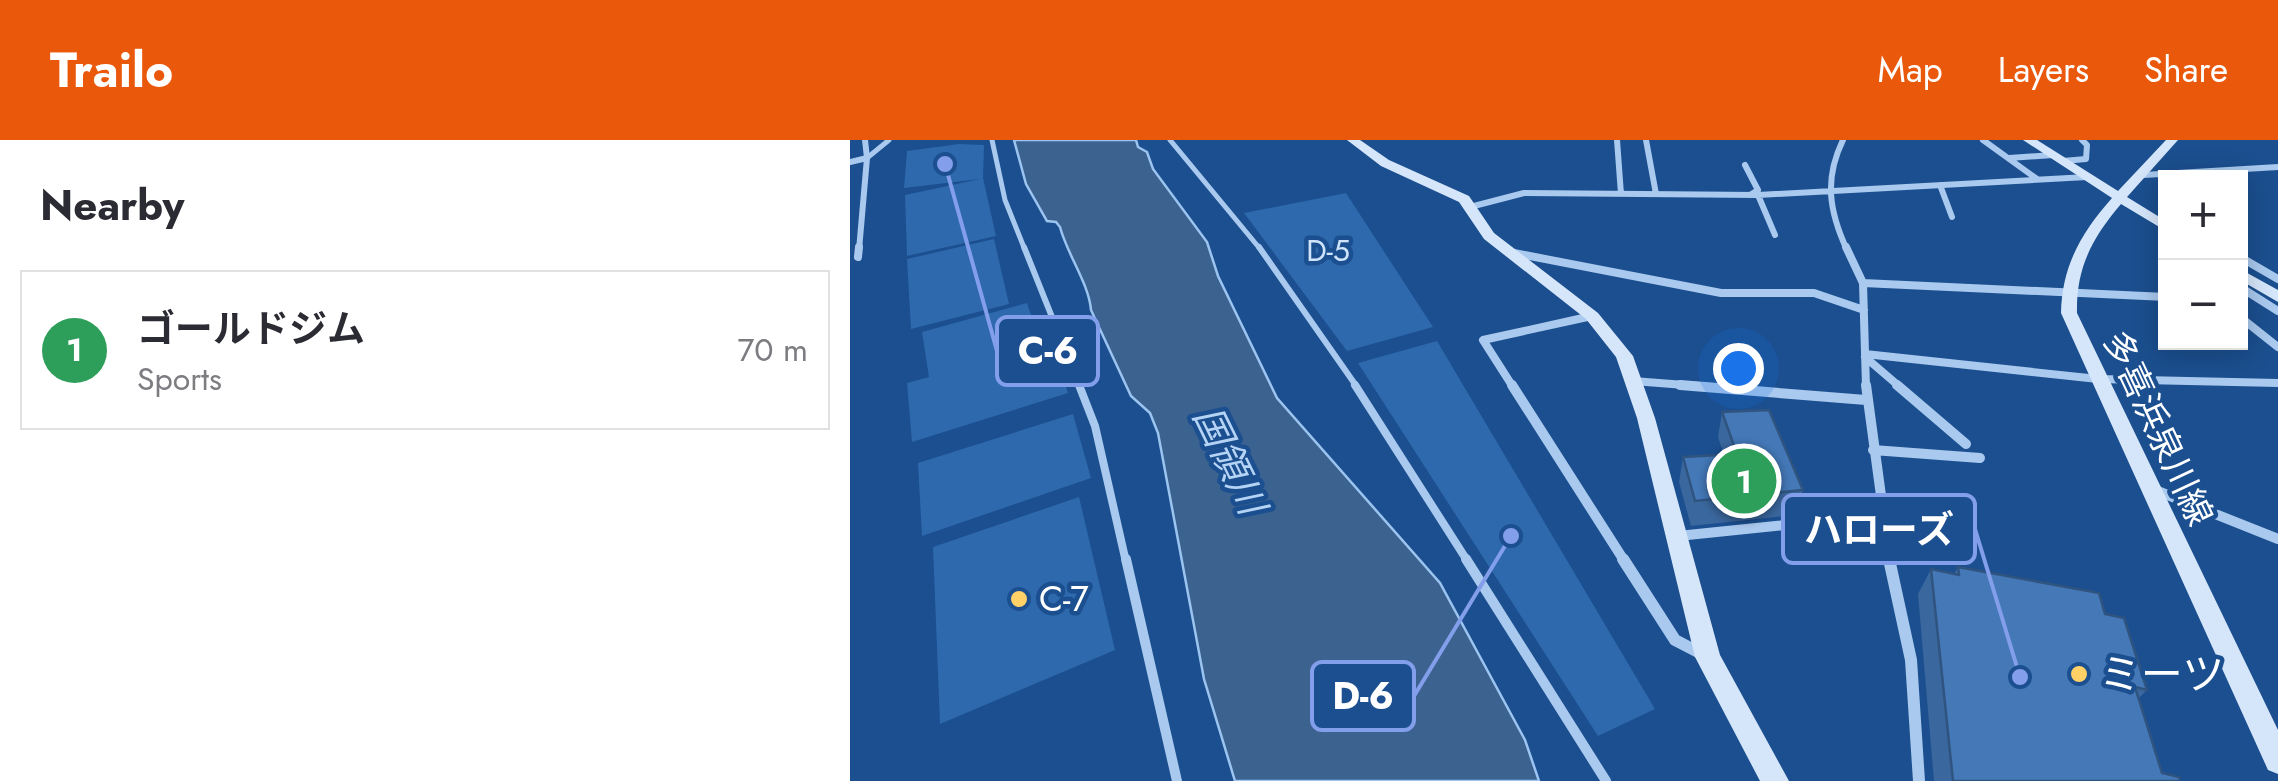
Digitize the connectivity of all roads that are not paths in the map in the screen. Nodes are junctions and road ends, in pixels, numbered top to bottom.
1 (865, 140) edge
2 (888, 140) edge
3 (992, 140) edge
4 (1170, 140) edge
5 (1353, 140) edge
6 (1617, 140) edge
7 (1646, 140) edge
8 (1843, 140) edge
9 (1983, 140) edge
10 (2029, 140) edge
11 (2082, 140) edge
12 (2172, 140) edge
13 (867, 158) junction
14 (2008, 158) junction
15 (2058, 158) junction
16 (850, 162) edge
17 (1745, 165) dead end
18 (2278, 167) edge
19 (2144, 175) junction
20 (2087, 177) junction
21 (2038, 180) junction
22 (1940, 185) junction
23 (1826, 192) junction
24 (1621, 194) junction
25 (1656, 194) junction
26 (1753, 195) junction
27 (2120, 198) junction
28 (1470, 207) junction
29 (1952, 217) dead end
30 (2158, 222) edge
31 (1775, 235) dead end
32 (1506, 252) junction
33 (858, 257) dead end
34 (2245, 260) edge
35 (2278, 269) edge
36 (2265, 272) junction
37 (2248, 278) edge
38 (2278, 279) edge
39 (1863, 283) junction
40 (2248, 292) edge
41 (2066, 294) junction
42 (2158, 297) edge
43 (2278, 297) edge
44 (1864, 310) junction
45 (2278, 311) edge
46 (1592, 316) junction
47 (2248, 323) edge
48 (2278, 347) edge
49 (1865, 356) junction
50 (2098, 379) junction
51 (1633, 381) junction
52 (2278, 383) edge
53 (1866, 400) junction
54 (1966, 444) dead end
55 (1873, 450) junction
56 (1980, 458) dead end
57 (2149, 488) junction
58 (1881, 515) junction
59 (1677, 536) junction
60 (2278, 540) edge
61 (1708, 657) junction
62 (2278, 760) edge
63 (1177, 781) edge
64 (1606, 781) edge
65 (1776, 781) edge
66 (1919, 781) edge

1 - 13 street
2 - 13 lane
3 - 63 lane
4 - 64 lane
5 - 28 main road
6 - 24 street
7 - 25 street
8 - 23 street
9 - 14 street
10 - 15 main road
11 - 15 street
12 - 19 main road
13 - 16 street
13 - 33 street
14 - 15 street
14 - 21 street
15 - 20 main road
17 - 26 street
18 - 19 street
19 - 27 main road
20 - 21 street
20 - 27 main road
21 - 22 street
22 - 23 street
22 - 29 street
23 - 26 street
23 - 39 street
24 - 25 street
24 - 28 street
25 - 26 street
26 - 31 street
27 - 30 main road
27 - 41 main road
28 - 32 main road
32 - 44 street
32 - 46 main road
34 - 36 street
35 - 36 street
36 - 38 street
37 - 43 main road
39 - 41 street
39 - 44 street
40 - 45 street
41 - 42 street
41 - 50 main road, 多喜浜泉川線
44 - 49 street
46 - 51 main road
46 - 61 street
47 - 48 street
49 - 50 street
49 - 53 street
49 - 54 street
50 - 52 street
50 - 57 main road, 多喜浜泉川線
51 - 53 street
51 - 59 main road
53 - 55 street
55 - 56 street
55 - 58 street
57 - 60 street
57 - 62 main road, 多喜浜泉川線
58 - 59 street
58 - 66 street
59 - 61 main road
61 - 65 main road

